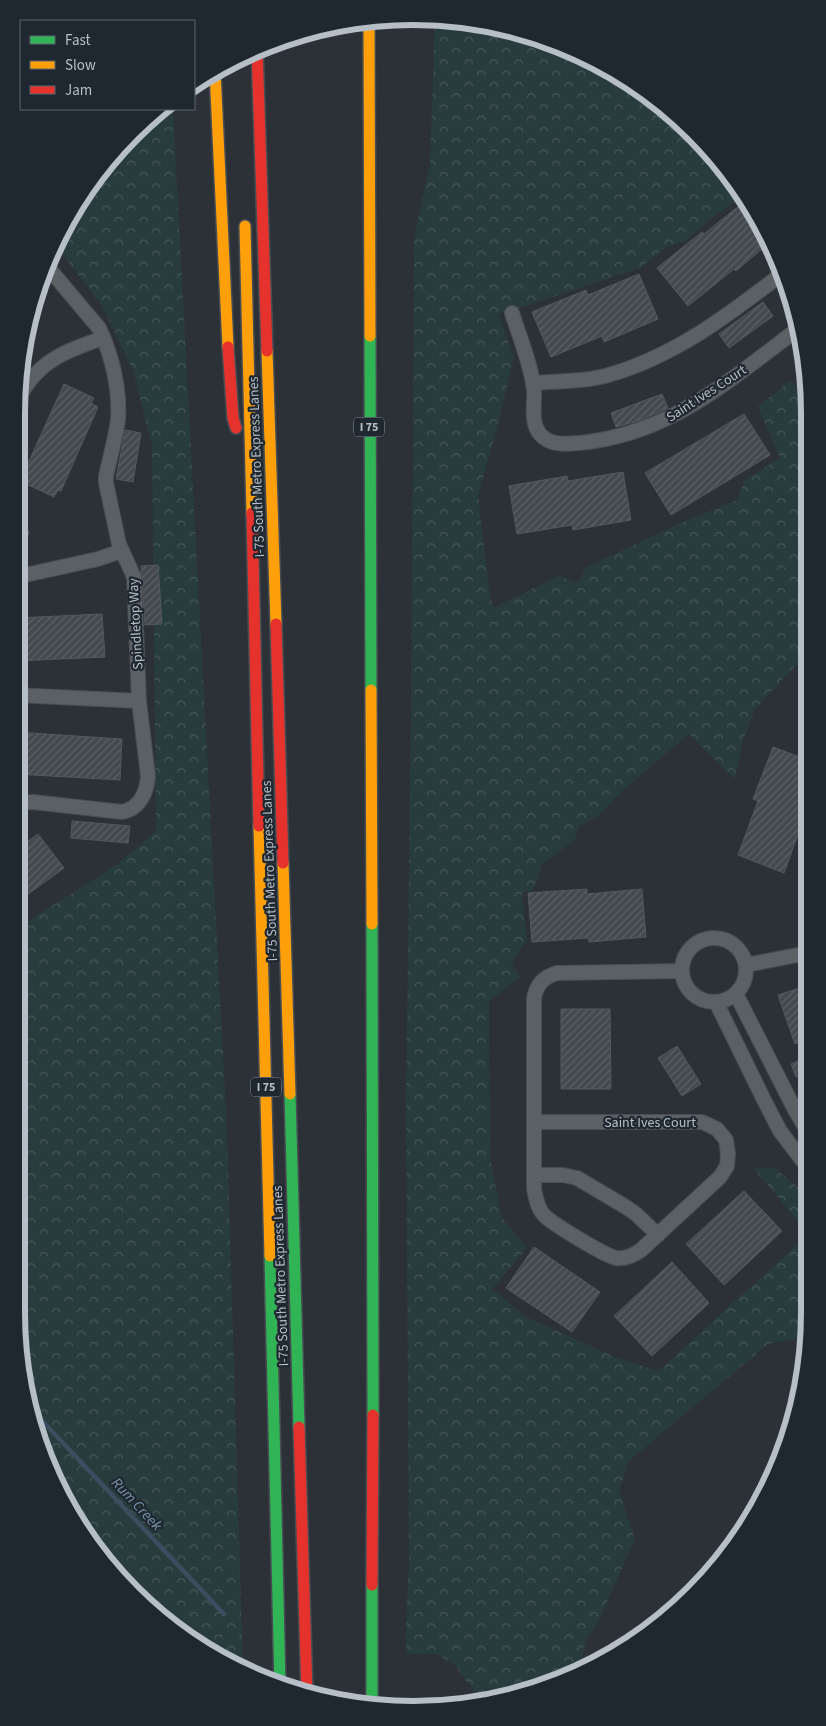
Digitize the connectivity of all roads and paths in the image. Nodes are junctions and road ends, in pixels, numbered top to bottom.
1 (369, 27) edge
2 (258, 58) edge
3 (215, 79) edge
4 (245, 216) dead end
5 (52, 272) edge
6 (776, 278) edge
7 (512, 313) dead end
8 (793, 333) edge
9 (104, 338) junction
10 (533, 383) junction
11 (26, 385) edge
12 (252, 489) junction
13 (121, 551) junction
14 (25, 576) edge
15 (25, 695) edge
16 (139, 700) junction
17 (25, 802) edge
18 (801, 954) edge
19 (746, 965) junction
20 (682, 971) junction
21 (736, 994) junction
22 (716, 1002) junction
23 (778, 1076) junction
24 (756, 1084) junction
25 (534, 1122) junction
26 (801, 1122) edge
27 (801, 1158) edge
28 (534, 1175) junction
29 (658, 1235) junction
30 (280, 1677) edge
31 (307, 1686) edge
32 (372, 1699) edge

1 - 32 highway, I 75
2 - 31 highway, I-75 South Metro Express Lanes
3 - 12 highway
4 - 12 highway, I 75
5 - 9 street, Spindletop Way
6 - 10 street
7 - 10 street, Saint Ives Court
8 - 10 street, Saint Ives Court
9 - 11 street
9 - 13 street, Spindletop Way
12 - 30 highway, I 75
13 - 14 street
13 - 16 street, Spindletop Way
15 - 16 street
16 - 17 street, Spindletop Way
18 - 19 street
19 - 20 street
19 - 21 street
20 - 22 street
20 - 25 street, Saint Ives Court
21 - 22 street
21 - 23 street
22 - 24 street
23 - 24 street
23 - 26 street
24 - 27 street
25 - 28 street, Saint Ives Court
25 - 29 street, Saint Ives Court
28 - 29 street
28 - 29 street, Saint Ives Court

